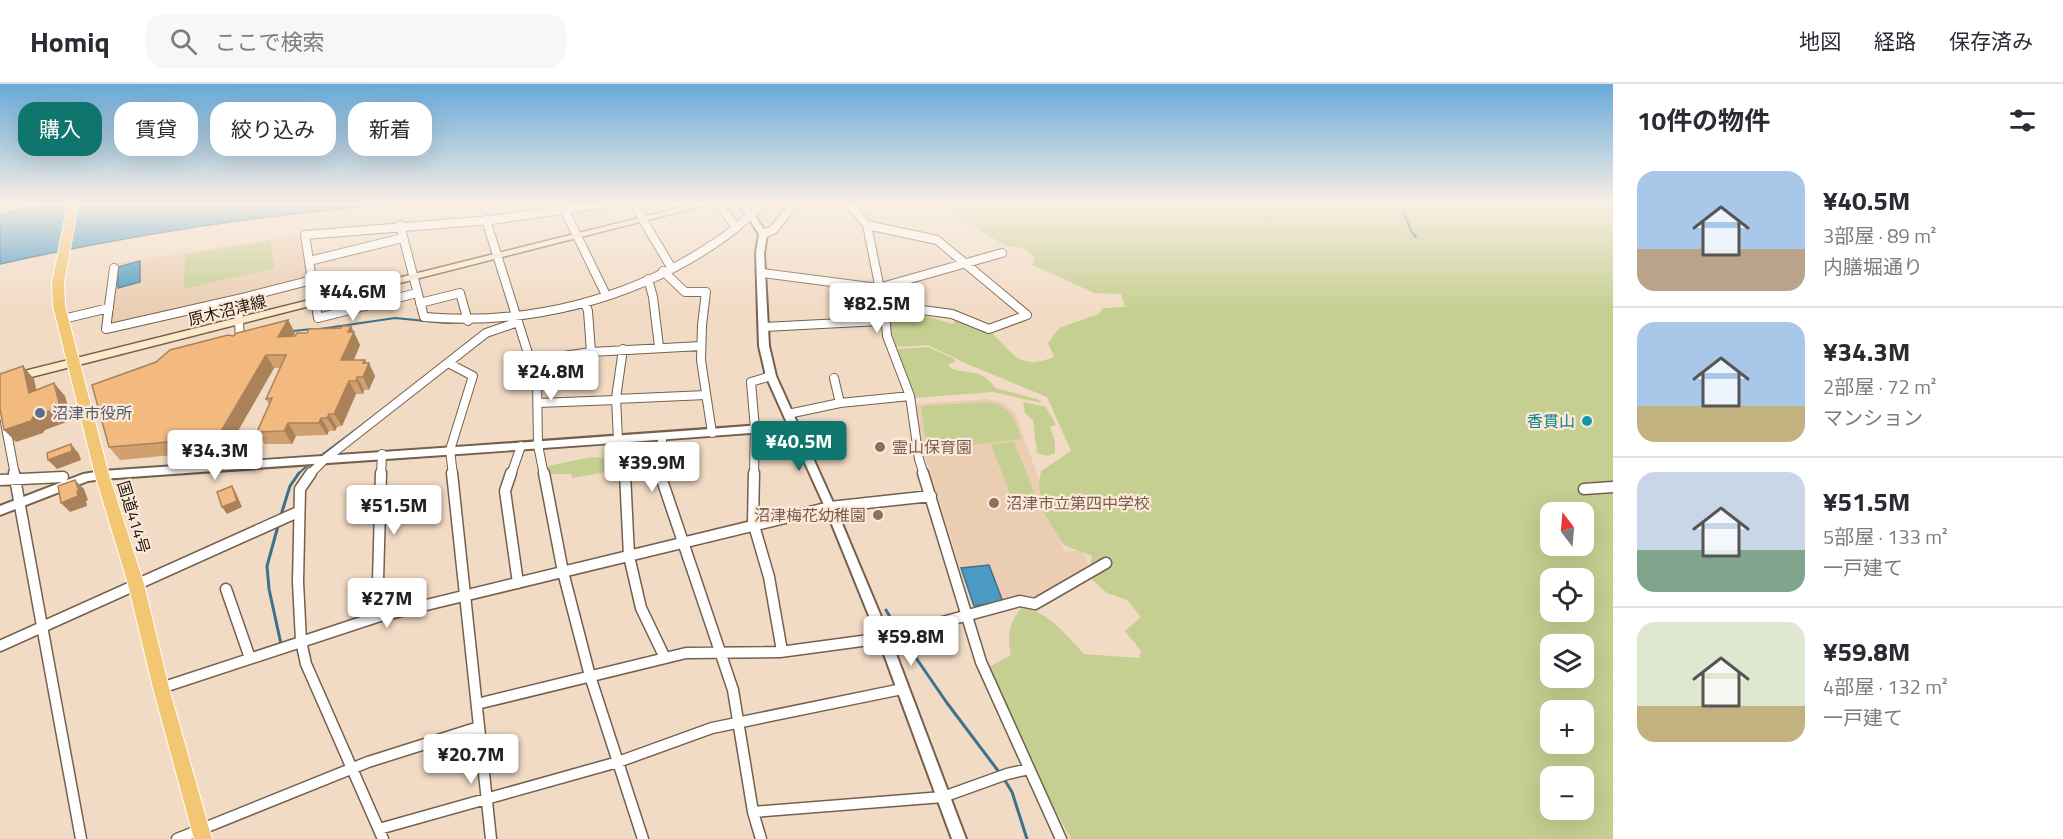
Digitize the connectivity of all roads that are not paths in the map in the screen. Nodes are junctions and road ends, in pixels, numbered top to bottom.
1 (66, 239) edge
2 (306, 239) edge
3 (398, 239) edge
4 (403, 239) edge
5 (492, 239) edge
6 (563, 239) edge
7 (578, 239) edge
8 (655, 239) edge
9 (720, 239) edge
10 (762, 239) edge
11 (869, 239) edge
12 (933, 239) edge
13 (1002, 253) dead end
14 (498, 256) junction
15 (309, 261) junction
16 (965, 263) junction
17 (671, 267) junction
18 (114, 268) dead end
19 (663, 271) junction
20 (762, 273) junction
21 (414, 277) junction
22 (648, 279) junction
23 (312, 280) junction
24 (878, 288) junction
25 (417, 293) junction
26 (606, 295) junction
27 (238, 298) junction
28 (315, 302) junction
29 (420, 303) junction
30 (585, 303) junction
31 (109, 308) junction
32 (63, 319) junction
33 (517, 319) junction
34 (886, 320) junction
35 (239, 321) junction
36 (468, 321) junction
37 (764, 327) junction
38 (240, 343) edge
39 (701, 346) junction
40 (659, 347) junction
41 (623, 350) junction
42 (591, 352) junction
43 (74, 361) junction
44 (530, 362) junction
45 (450, 364) junction
46 (0, 376) edge
47 (771, 376) junction
48 (834, 378) dead end
49 (0, 381) edge
50 (706, 395) junction
51 (910, 396) junction
52 (616, 399) junction
53 (538, 403) junction
54 (840, 403) junction
55 (2, 410) edge
56 (788, 414) junction
57 (794, 426) junction
58 (755, 429) junction
59 (712, 433) junction
60 (662, 437) junction
61 (621, 440) junction
62 (538, 445) junction
63 (520, 446) junction
64 (450, 450) junction
65 (382, 454) junction
66 (325, 459) junction
67 (102, 475) junction
68 (63, 477) dead end
69 (16, 479) junction
70 (0, 480) edge
71 (1613, 487) edge
72 (1584, 489) dead end
73 (931, 496) junction
74 (20, 503) junction
75 (830, 507) junction
76 (0, 511) edge
77 (298, 512) junction
78 (754, 525) junction
79 (683, 543) junction
80 (629, 556) junction
81 (1106, 563) dead end
82 (563, 572) junction
83 (518, 583) junction
84 (136, 584) junction
85 (226, 589) dead end
86 (467, 596) junction
87 (967, 616) junction
88 (378, 617) junction
89 (43, 626) junction
90 (884, 638) junction
91 (301, 641) junction
92 (0, 646) edge
93 (782, 651) junction
94 (722, 652) junction
95 (250, 658) junction
96 (664, 658) junction
97 (590, 676) junction
98 (161, 688) junction
99 (902, 689) junction
100 (477, 704) junction
101 (740, 722) junction
102 (479, 727) junction
103 (618, 762) junction
104 (354, 769) junction
105 (1029, 769) junction
106 (943, 797) junction
107 (487, 799) junction
108 (753, 812) junction
109 (202, 834) edge
110 (381, 834) edge
111 (81, 839) edge
112 (177, 839) edge
113 (491, 839) edge
114 (643, 839) edge
115 (761, 839) edge
116 (959, 839) edge
117 (1061, 839) edge

1 - 32 highway, 国道414号
2 - 15 street
3 - 15 street
4 - 21 street
5 - 14 street
6 - 14 main road, 原木沼津線
7 - 26 street
8 - 17 street
9 - 17 street
10 - 20 street
11 - 24 street
12 - 16 street
13 - 16 street
14 - 21 main road, 原木沼津線
14 - 33 street
15 - 23 street
16 - 24 street
16 - 34 street
17 - 19 street
18 - 31 street
19 - 22 street
19 - 39 street
20 - 24 street
20 - 37 street
21 - 25 street
21 - 28 main road, 原木沼津線
22 - 26 street
22 - 40 street
23 - 27 street
23 - 28 street
24 - 34 street
25 - 28 street
25 - 29 street
26 - 30 street
27 - 31 street
27 - 35 street
28 - 35 main road, 原木沼津線
29 - 36 street
29 - 36 street
30 - 33 street
30 - 42 street
31 - 32 street
32 - 43 highway, 国道414号
33 - 36 street
33 - 44 street
33 - 45 street
34 - 37 street
34 - 51 street
35 - 38 street
35 - 43 main road, 原木沼津線
37 - 47 street
39 - 40 street
39 - 50 street
40 - 41 street
41 - 42 street
41 - 52 street
42 - 44 street
43 - 46 main road, 原木沼津線
43 - 49 main road, 原木沼津線
43 - 67 highway, 国道414号
44 - 53 street
45 - 64 street
45 - 66 street
47 - 56 street
47 - 58 street
48 - 54 street
50 - 52 street
50 - 59 street
51 - 54 street
51 - 73 street
52 - 53 street
52 - 61 street
53 - 62 street
54 - 56 street
55 - 69 street
56 - 57 street
57 - 58 street
57 - 75 street
58 - 59 street
58 - 78 street
59 - 60 street
60 - 61 street
60 - 79 street
61 - 62 street
61 - 80 street
62 - 63 street
62 - 82 street
63 - 64 street
63 - 83 street
64 - 65 street
64 - 86 street
65 - 66 street
65 - 88 street
66 - 67 street
66 - 77 street
67 - 74 street
67 - 84 highway, 国道414号
68 - 69 street
69 - 70 street
69 - 74 street
71 - 72 street
73 - 75 street
73 - 87 street
74 - 76 street
74 - 89 street
75 - 78 street
75 - 90 street
77 - 84 street
77 - 91 street
78 - 79 street
78 - 93 street
79 - 80 street
79 - 94 street
80 - 82 street
80 - 96 street
81 - 87 street
82 - 83 street
82 - 97 street
83 - 86 street
84 - 89 street
84 - 98 highway, 国道414号
85 - 95 street
86 - 88 street
86 - 100 street
87 - 90 street
87 - 105 street
88 - 91 street
89 - 92 street
89 - 111 street
90 - 93 street
90 - 99 street
91 - 95 street
91 - 104 street
93 - 94 street
94 - 96 street
94 - 101 street
95 - 98 street
96 - 97 street
97 - 100 street
97 - 103 street
98 - 109 highway, 国道414号
99 - 101 street
99 - 106 street
100 - 102 street
101 - 103 street
101 - 108 street
102 - 104 street
102 - 107 street
103 - 107 street
103 - 114 street
104 - 109 street
104 - 110 street
105 - 106 street
105 - 117 street
106 - 108 street
106 - 116 street
107 - 110 street
107 - 113 street
108 - 115 street
109 - 112 street

